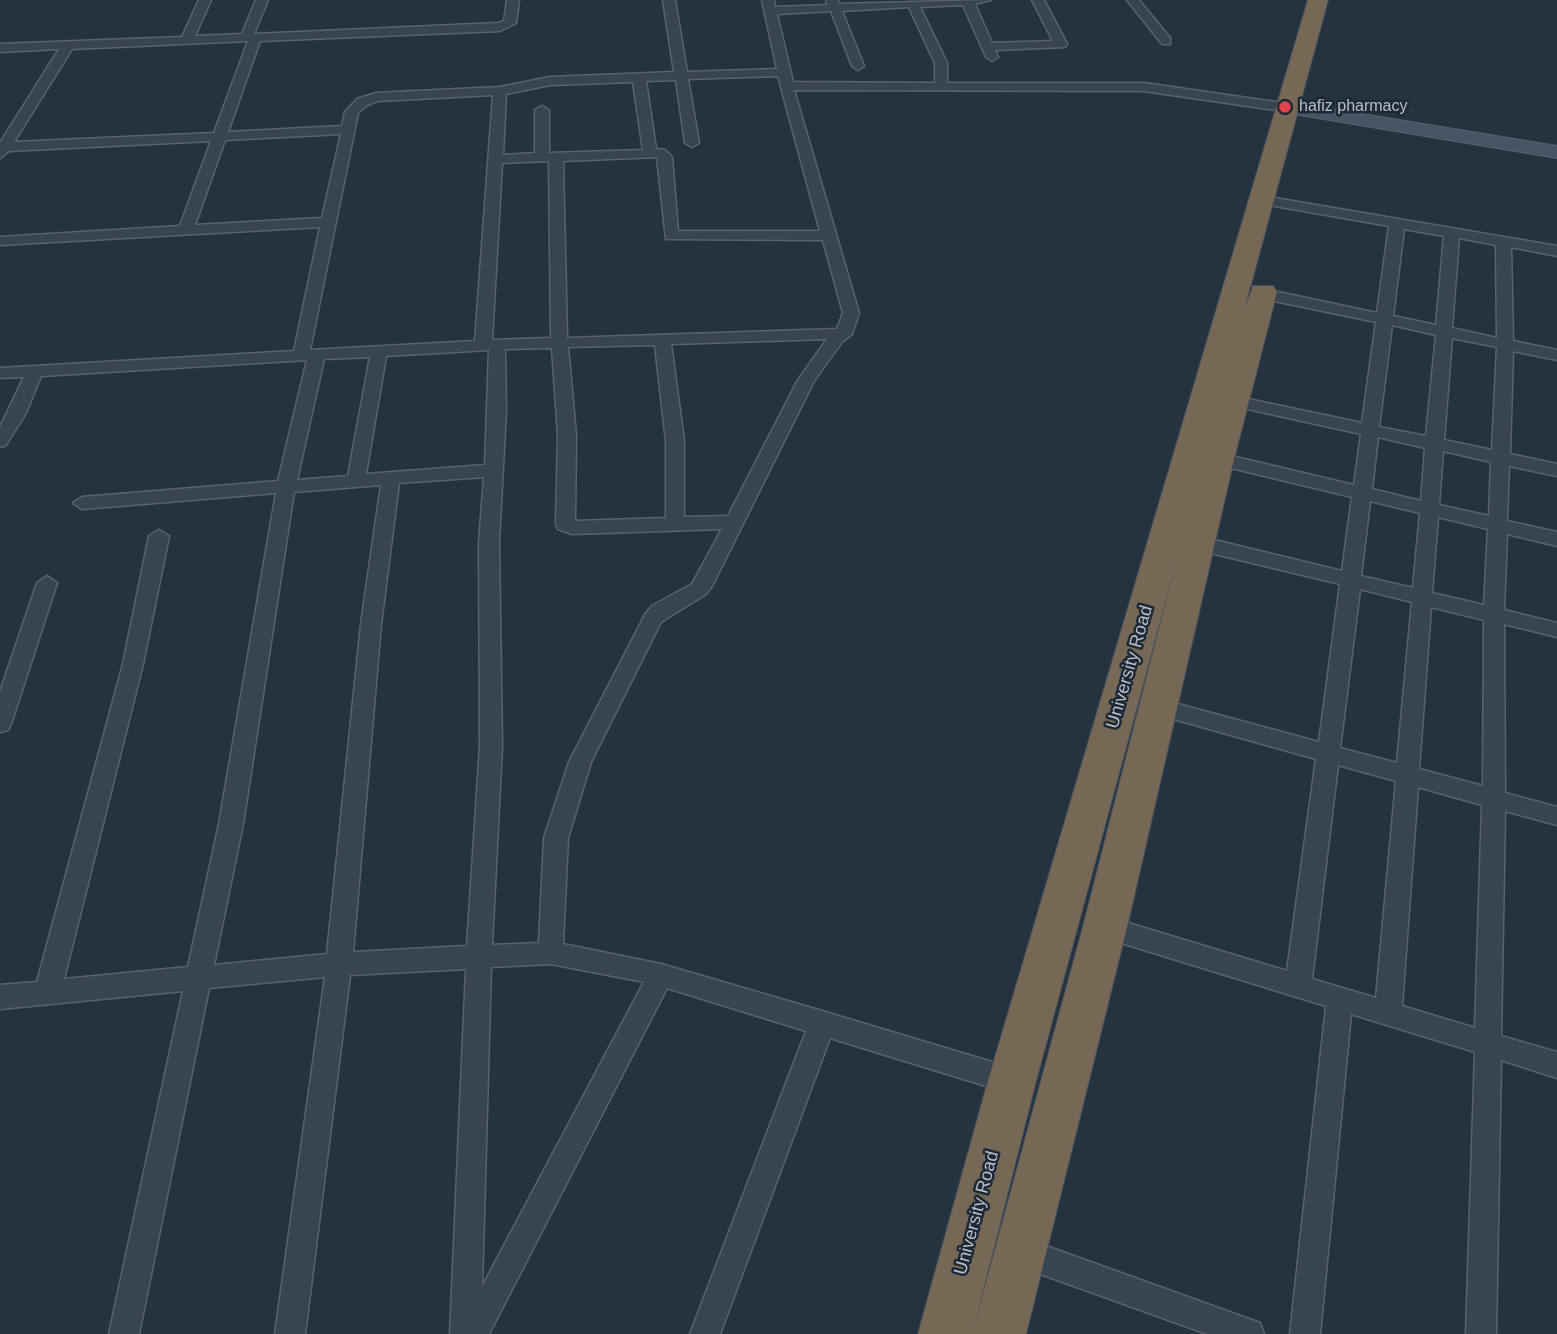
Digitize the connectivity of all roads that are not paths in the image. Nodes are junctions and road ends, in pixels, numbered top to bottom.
1 (205, 0) edge
2 (262, 0) edge
3 (513, 0) edge
4 (669, 0) edge
5 (967, 0) edge
6 (985, 0) edge
7 (1038, 0) edge
8 (1133, 0) edge
9 (1318, 0) edge
10 (1340, 0) edge
11 (912, 2) edge
12 (834, 4) edge
13 (769, 6) edge
14 (251, 38) junction
15 (187, 40) junction
16 (1166, 41) dead end
17 (68, 45) junction
18 (0, 48) edge
19 (858, 66) dead end
20 (680, 75) junction
21 (639, 77) junction
22 (786, 79) junction
23 (941, 85) junction
24 (500, 91) junction
25 (542, 110) dead end
26 (1301, 110) junction
27 (349, 130) junction
28 (222, 136) junction
29 (692, 143) dead end
30 (1, 149) edge
31 (1557, 152) edge
32 (650, 153) junction
33 (549, 157) junction
34 (497, 159) junction
35 (1274, 202) junction
36 (330, 222) junction
37 (1396, 223) junction
38 (186, 230) junction
39 (1452, 233) junction
40 (830, 235) junction
41 (0, 241) edge
42 (1503, 242) junction
43 (1556, 251) edge
44 (1557, 268) edge
45 (1250, 291) junction
46 (1384, 320) junction
47 (1446, 333) junction
48 (844, 334) junction
49 (662, 339) junction
50 (560, 343) junction
51 (490, 345) junction
52 (1505, 345) junction
53 (379, 351) junction
54 (309, 355) junction
55 (1557, 355) edge
56 (35, 371) junction
57 (0, 373) edge
58 (1234, 401) junction
59 (1372, 430) junction
60 (0, 441) edge
61 (1433, 443) junction
62 (1205, 455) junction
63 (1501, 458) junction
64 (493, 470) junction
65 (1557, 470) edge
66 (391, 478) junction
67 (356, 481) junction
68 (286, 486) junction
69 (1361, 493) junction
70 (82, 503) dead end
71 (1428, 509) junction
72 (734, 522) junction
73 (675, 523) junction
74 (1499, 525) junction
75 (159, 536) dead end
76 (1557, 539) edge
77 (1198, 543) junction
78 (1350, 580) junction
79 (47, 583) dead end
80 (1424, 598) junction
81 (1494, 615) junction
82 (1557, 630) edge
83 (1159, 706) junction
84 (0, 724) edge
85 (1329, 753) junction
86 (1405, 774) junction
87 (1494, 799) junction
88 (1557, 816) edge
89 (1105, 927) junction
90 (551, 953) junction
91 (479, 957) junction
92 (338, 964) junction
93 (661, 975) junction
94 (200, 980) junction
95 (1298, 986) junction
96 (48, 990) junction
97 (0, 997) edge
98 (1340, 999) junction
99 (1388, 1014) junction
100 (821, 1023) junction
101 (1489, 1044) junction
102 (1557, 1065) edge
103 (1012, 1081) junction
104 (1021, 1252) junction
105 (124, 1334) edge
106 (290, 1334) edge
107 (466, 1334) edge
108 (473, 1334) edge
109 (705, 1334) edge
110 (945, 1334) edge
111 (999, 1334) edge
112 (1249, 1334) edge
113 (1305, 1334) edge
114 (1481, 1334) edge

1 - 15 street
2 - 14 street
3 - 14 street
4 - 20 street
5 - 6 street
5 - 7 street
5 - 11 street
8 - 16 street
9 - 26 highway, University Road
10 - 26 highway, University Road
11 - 12 street
11 - 23 street
12 - 13 street
12 - 19 street
13 - 22 street
14 - 15 street
14 - 28 street
15 - 17 street
17 - 18 street
17 - 30 street
20 - 21 street
20 - 22 street
20 - 29 street
21 - 24 street
21 - 32 street
22 - 23 street
22 - 40 street
23 - 26 street
24 - 27 street
24 - 34 street
25 - 33 street
26 - 31 street
26 - 35 highway, University Road
27 - 28 street
27 - 36 street
28 - 30 street
28 - 38 street
32 - 33 street
32 - 40 street
33 - 34 street
33 - 50 street
34 - 51 street
35 - 37 street
35 - 45 highway, University Road
36 - 38 street
36 - 54 street
37 - 39 street
37 - 46 street
38 - 41 street
39 - 42 street
39 - 47 street
40 - 48 street
42 - 43 street
42 - 52 street
43 - 44 street
45 - 46 street
45 - 58 highway, University Road
45 - 62 highway, University Road
46 - 47 street
46 - 59 street
47 - 52 street
47 - 61 street
48 - 49 street
48 - 72 street
49 - 50 street
49 - 73 street
50 - 51 street
50 - 73 street
51 - 53 street
51 - 64 street
52 - 55 street
52 - 63 street
53 - 54 street
53 - 67 street
54 - 56 street
54 - 68 street
56 - 57 street
56 - 60 street
58 - 59 street
58 - 62 highway, University Road
59 - 61 street
59 - 69 street
61 - 63 street
61 - 71 street
62 - 69 street
62 - 77 highway, University Road
62 - 103 highway, University Road
63 - 65 street
63 - 74 street
64 - 66 street
64 - 91 street
66 - 67 street
66 - 92 street
67 - 68 street
68 - 70 street
68 - 94 street
69 - 71 street
69 - 78 street
71 - 74 street
71 - 80 street
72 - 73 street
72 - 90 street
74 - 76 street
74 - 81 street
75 - 96 street
77 - 78 street
77 - 83 highway, University Road
78 - 80 street
78 - 85 street
79 - 84 street
80 - 81 street
80 - 86 street
81 - 82 street
81 - 87 street
83 - 85 street
83 - 89 highway, University Road
85 - 86 street
85 - 95 street
86 - 87 street
86 - 99 street
87 - 88 street
87 - 101 street
89 - 95 street
89 - 104 highway, University Road
90 - 91 street
90 - 93 street
91 - 92 street
91 - 107 street
92 - 94 street
92 - 106 street
93 - 100 street
93 - 108 street
94 - 96 street
94 - 105 street
95 - 98 street
96 - 97 street
98 - 99 street
98 - 113 street
99 - 101 street
100 - 103 street
100 - 109 street
101 - 102 street
101 - 114 street
103 - 110 highway, University Road
104 - 111 highway, University Road
104 - 112 street

